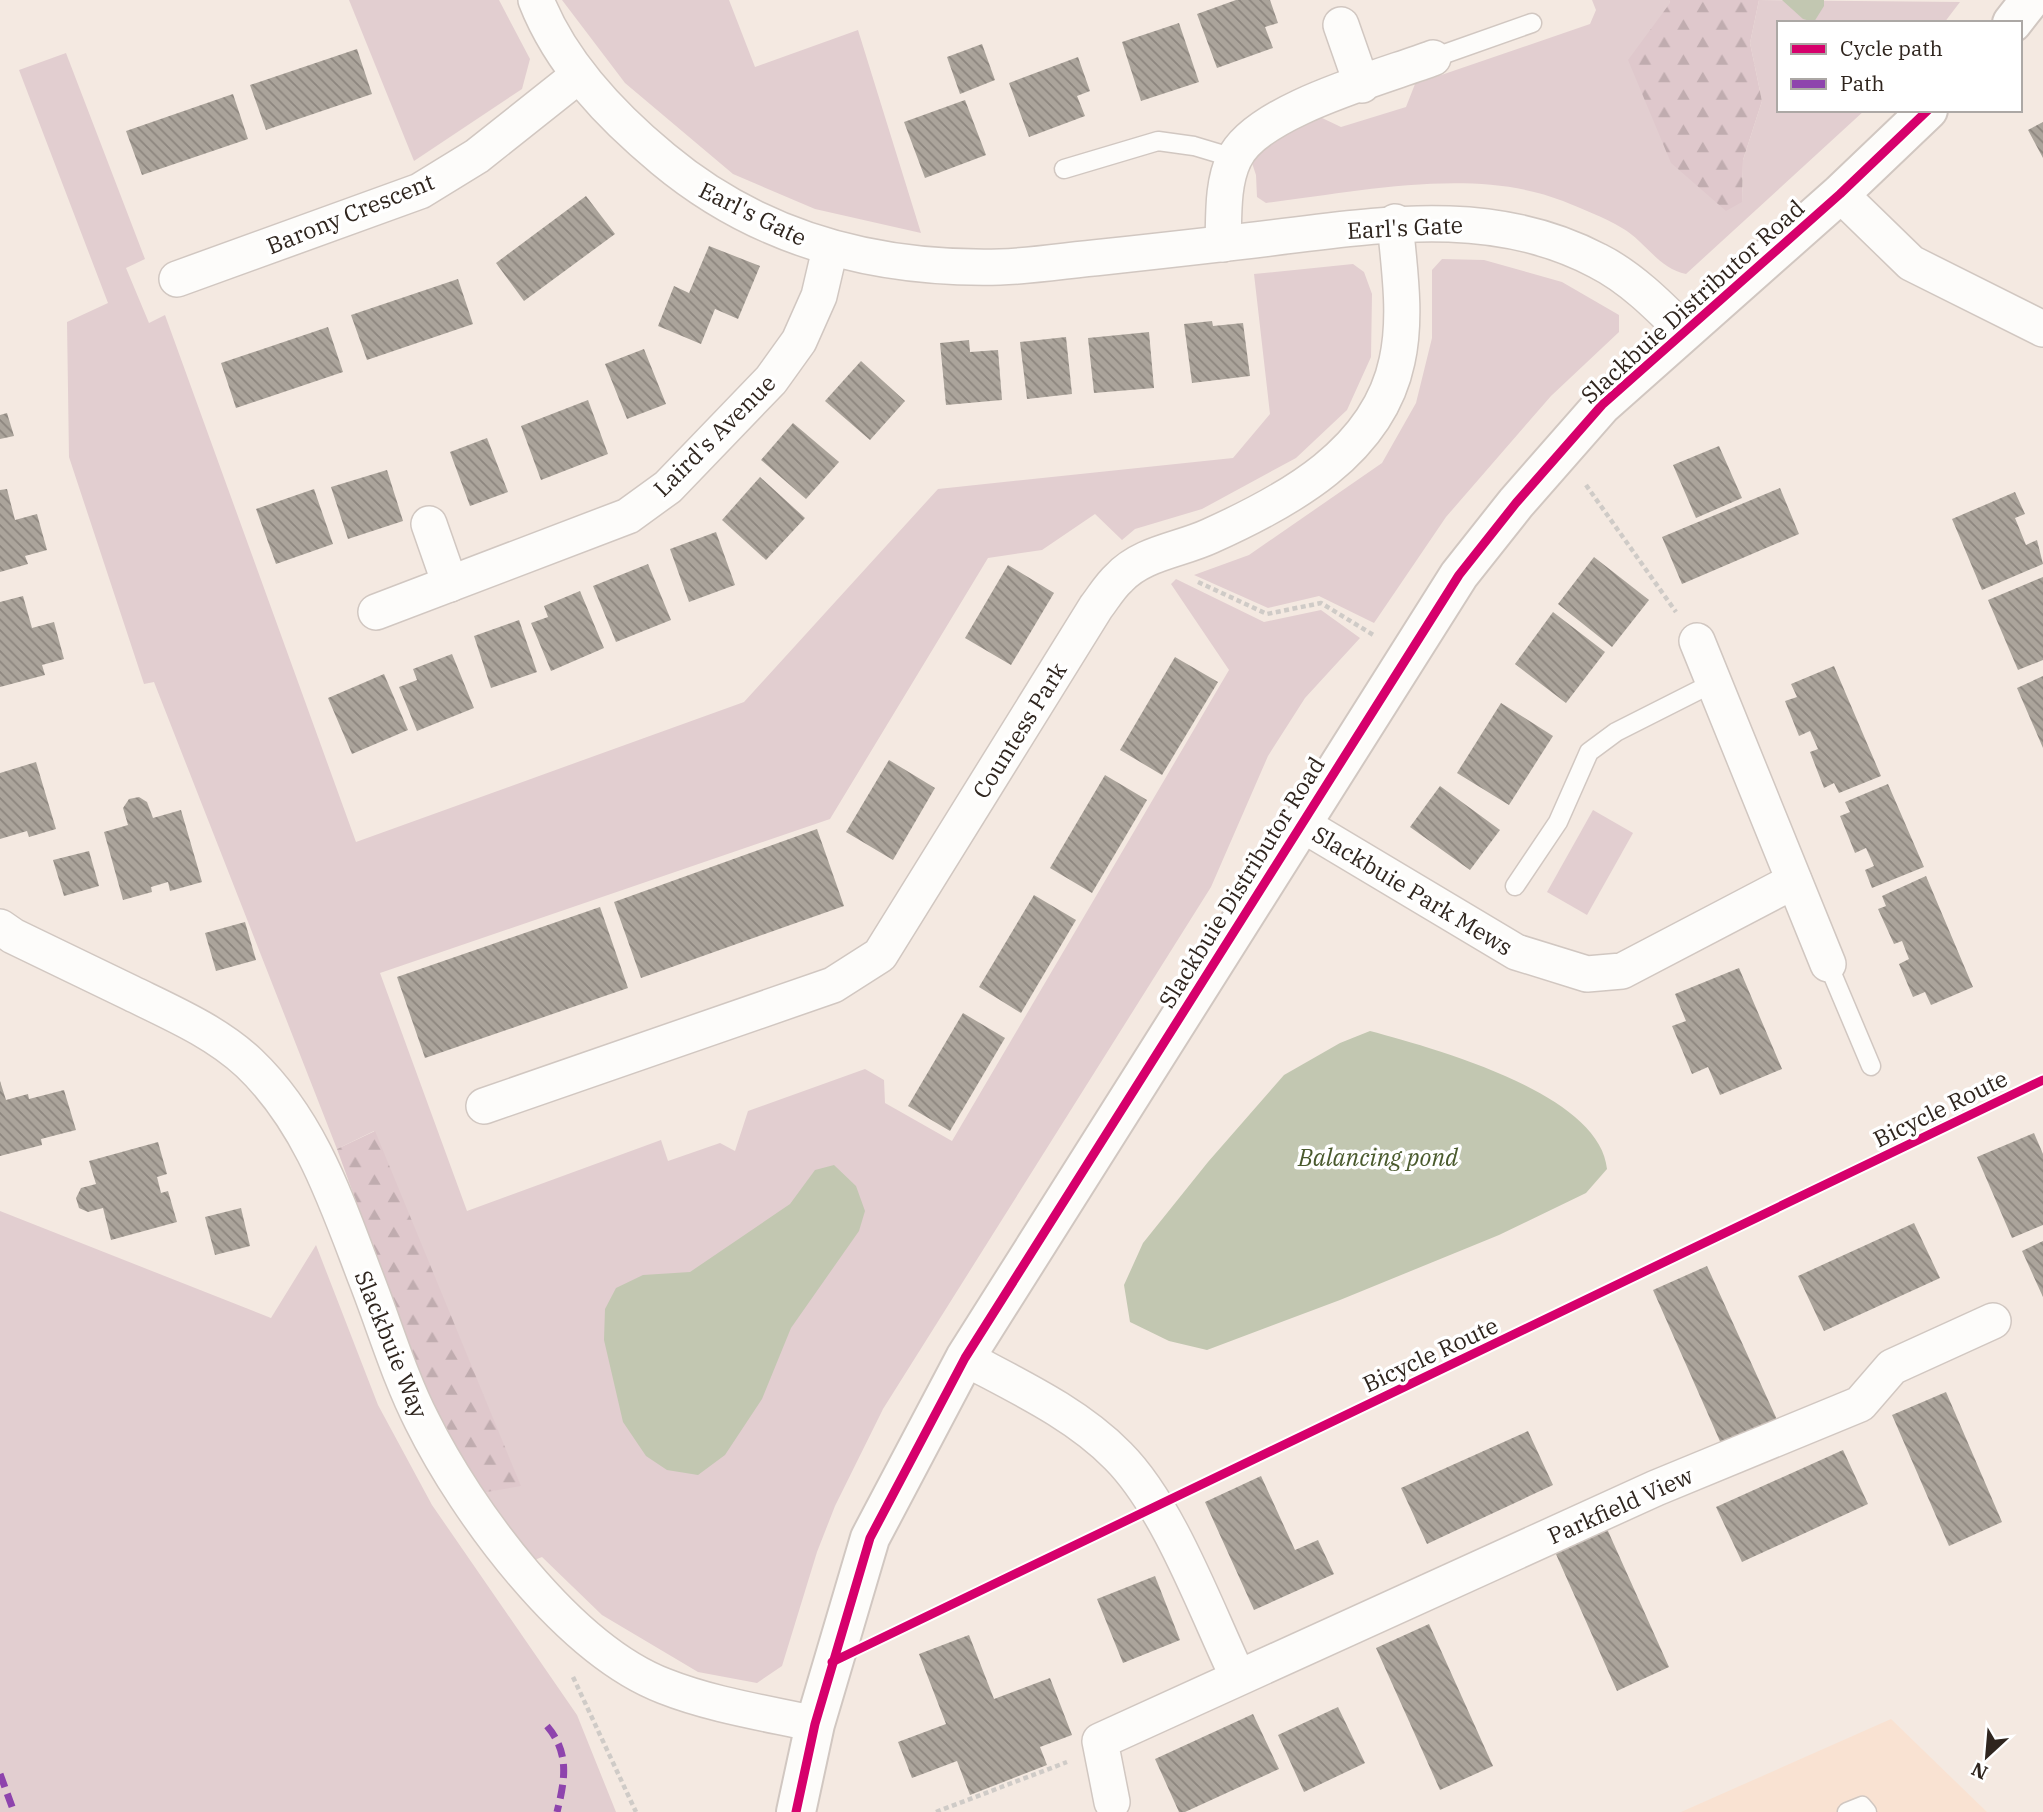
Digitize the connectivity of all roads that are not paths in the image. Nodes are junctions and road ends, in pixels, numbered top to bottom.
1 (536, 0) edge
2 (2030, 0) edge
3 (2014, 21) edge
4 (1532, 23) dead end
5 (1341, 25) dead end
6 (1433, 58) joint
7 (579, 75) junction
8 (1362, 85) junction
9 (1926, 112) edge
10 (1234, 158) junction
11 (1064, 169) dead end
12 (1840, 194) junction
13 (1395, 222) junction
14 (1223, 244) junction
15 (830, 249) junction
16 (177, 279) dead end
17 (2043, 329) edge
18 (1683, 330) junction
19 (429, 524) dead end
20 (450, 584) junction
21 (376, 612) dead end
22 (1697, 641) road end
23 (1713, 683) junction
24 (1300, 823) junction
25 (1794, 881) junction
26 (1515, 886) dead end
27 (0, 927) edge
28 (1828, 964) joint
29 (1871, 1066) dead end
30 (484, 1105) dead end
31 (1993, 1321) dead end
32 (965, 1358) junction
33 (1238, 1676) junction
34 (815, 1724) junction
35 (1112, 1802) dead end
36 (796, 1812) edge
37 (1847, 1812) edge
38 (1867, 1812) edge

1 - 7 street, Earl's Gate
2 - 3 street
4 - 6 lane
5 - 8 street
6 - 8 street
7 - 15 street, Earl's Gate
7 - 16 street, Barony Crescent
8 - 10 street
9 - 12 street, Slackbuie Distributor Road
10 - 11 lane
10 - 14 street
12 - 17 street
12 - 18 street, Slackbuie Distributor Road
13 - 14 street, Earl's Gate
13 - 18 street, Earl's Gate
13 - 30 street, Countess Park
14 - 15 street, Earl's Gate
15 - 20 street, Laird's Avenue
18 - 24 street, Slackbuie Distributor Road
19 - 20 street
20 - 21 street, Laird's Avenue
22 - 23 street
23 - 25 street
23 - 26 lane
24 - 25 street, Slackbuie Park Mews
24 - 32 street, Slackbuie Distributor Road
25 - 28 street
27 - 34 street, Slackbuie Way
28 - 29 lane
31 - 33 street, Parkfield View
32 - 33 street
32 - 34 street, Slackbuie Distributor Road
33 - 35 street, Parkfield View
34 - 36 street, Slackbuie Distributor Road
37 - 38 lane

